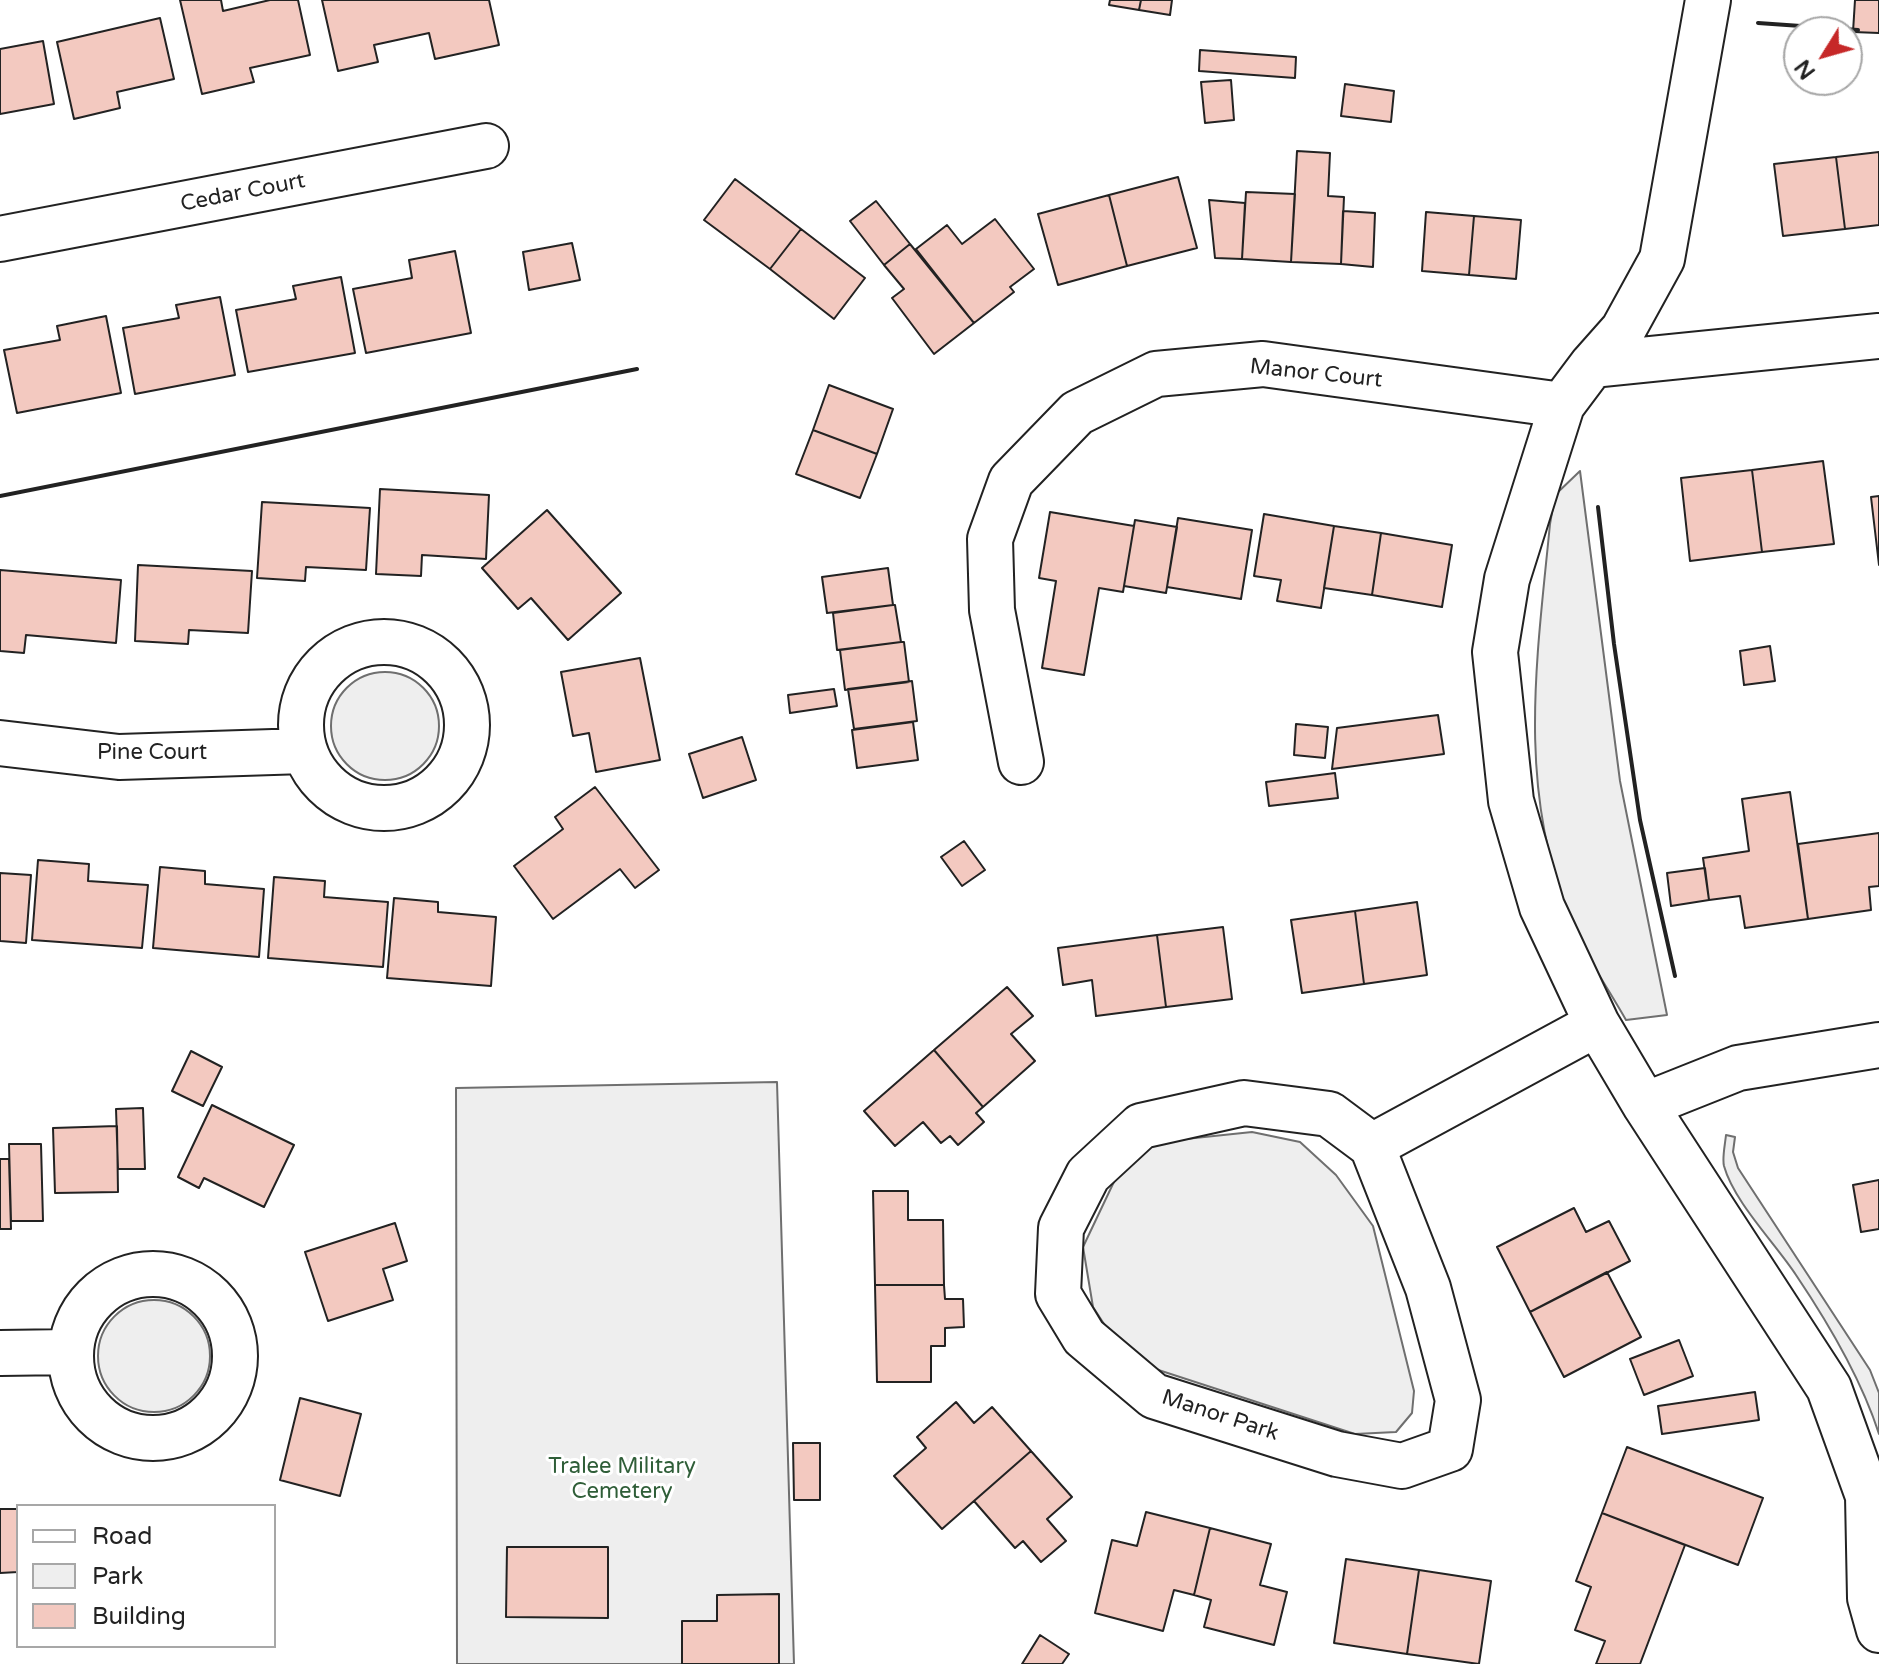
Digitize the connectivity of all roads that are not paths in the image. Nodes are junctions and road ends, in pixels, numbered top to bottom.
1 (1708, 0) edge
2 (486, 146) dead end
3 (0, 239) edge
4 (1879, 336) edge
5 (1592, 365) junction
6 (1562, 405) junction
7 (0, 743) edge
8 (304, 751) dead end
9 (1021, 762) dead end
10 (1597, 1024) junction
11 (1879, 1045) edge
12 (1645, 1105) junction
13 (1372, 1146) junction
14 (70, 1352) dead end
15 (0, 1353) edge
16 (1876, 1609) edge

1 - 5 street
2 - 3 street, Cedar Court
4 - 5 street
5 - 6 street
6 - 9 street, Manor Court
6 - 10 street
7 - 8 street, Pine Court
10 - 12 street
10 - 13 street
11 - 12 street
12 - 16 street
13 - 13 street, Manor Park
14 - 15 street

